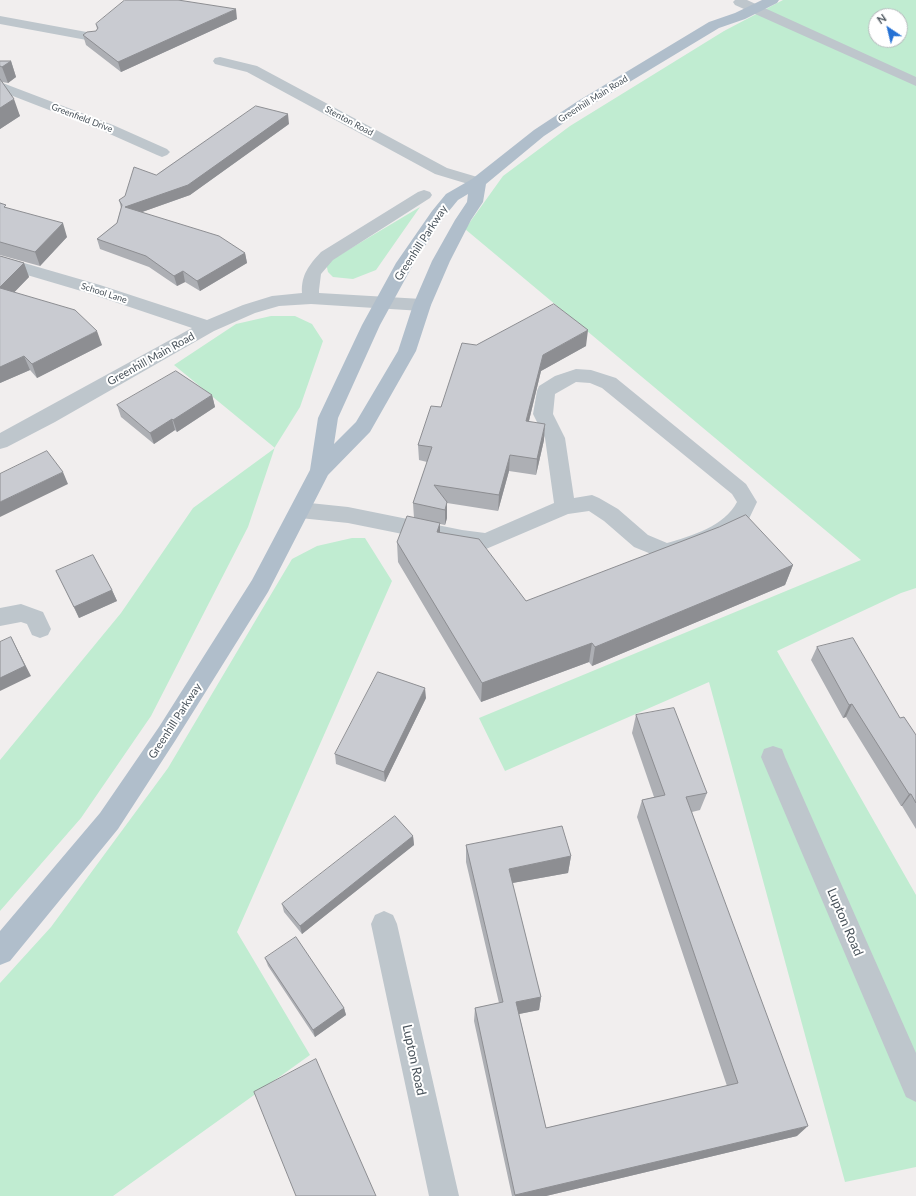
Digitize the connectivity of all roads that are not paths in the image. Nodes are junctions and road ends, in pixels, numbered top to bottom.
1 (772, 0) edge
2 (741, 1) edge
3 (755, 9) junction
4 (0, 20) edge
5 (714, 25) junction
6 (92, 37) edge
7 (220, 61) dead end
8 (916, 82) edge
9 (0, 86) edge
10 (162, 152) dead end
11 (478, 182) junction
12 (424, 195) dead end
13 (0, 261) edge
14 (310, 298) junction
15 (384, 302) junction
16 (422, 305) junction
17 (208, 327) junction
18 (0, 442) edge
19 (320, 470) junction
20 (564, 507) junction
21 (300, 510) junction
22 (0, 617) edge
23 (40, 629) dead end
24 (773, 757) dead end
25 (384, 924) dead end
26 (0, 952) edge
27 (916, 1087) edge
28 (444, 1196) edge

1 - 3 main road, Greenhill Main Road
2 - 3 street
2 - 5 main road, Greenhill Main Road
3 - 5 main road, Greenhill Main Road
3 - 8 street
4 - 6 street
5 - 11 main road, Greenhill Main Road
7 - 11 street, Stenton Road
9 - 10 street, Greenfield Drive
11 - 15 main road, Greenhill Parkway
11 - 16 main road, Greenhill Parkway
12 - 14 street
13 - 17 street, School Lane
14 - 15 street, Greenhill Main Road
14 - 17 street, Greenhill Main Road
15 - 16 street, Greenhill Main Road
15 - 19 main road, Greenhill Parkway
16 - 19 main road, Greenhill Parkway
17 - 18 street, Greenhill Main Road
19 - 21 main road, Greenhill Parkway
20 - 20 street
20 - 21 street
21 - 26 main road, Greenhill Parkway
22 - 23 street
24 - 27 street, Lupton Road
25 - 28 street, Lupton Road

